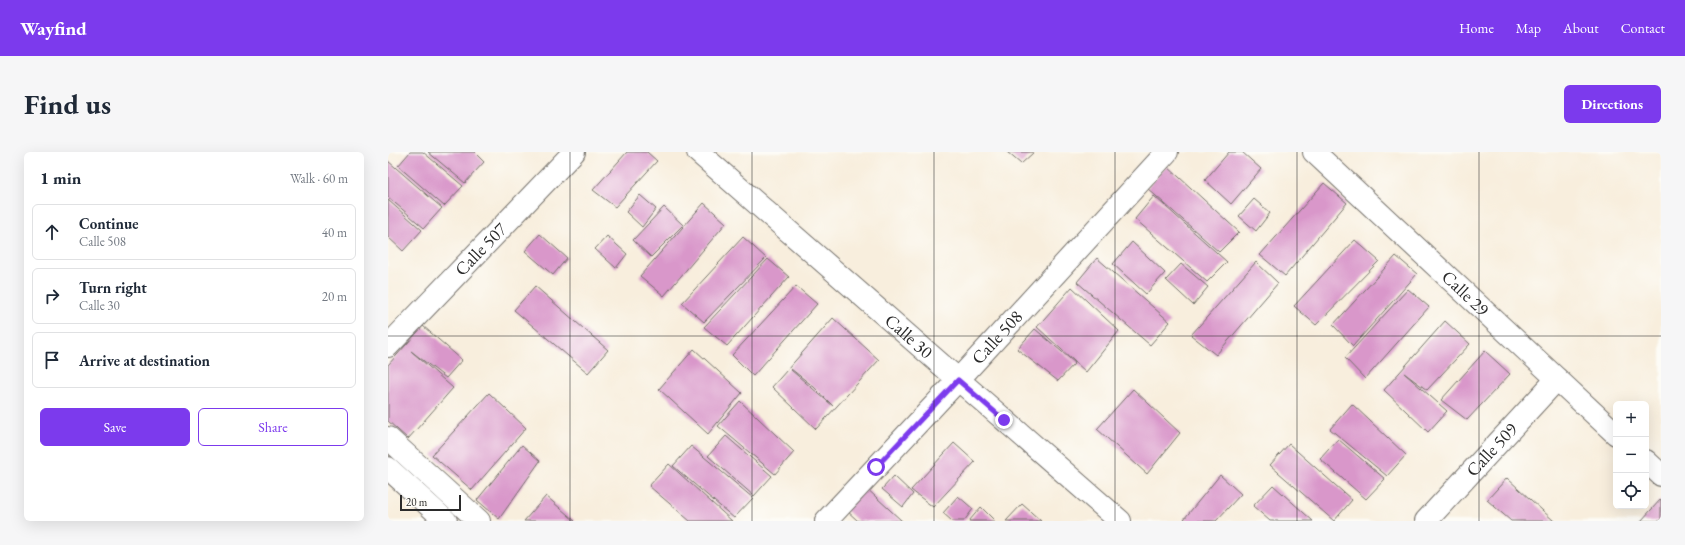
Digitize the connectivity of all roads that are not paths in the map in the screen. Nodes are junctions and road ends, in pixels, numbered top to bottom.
1 (574, 152) edge
2 (698, 152) edge
3 (1167, 152) edge
4 (1314, 152) edge
5 (388, 346) edge
6 (1557, 379) junction
7 (958, 380) junction
8 (1613, 431) edge
9 (388, 438) edge
10 (1649, 464) edge
11 (388, 468) edge
12 (1661, 475) edge
13 (446, 521) edge
14 (479, 521) edge
15 (826, 521) edge
16 (1120, 521) edge
17 (1426, 521) edge

1 - 5 street, Calle 507
2 - 7 street, Calle 30
3 - 7 street, Calle 508
4 - 6 street, Calle 29
6 - 8 street, Calle 29
6 - 17 street, Calle 509
7 - 15 street, Calle 508
7 - 16 street, Calle 30
9 - 14 street
10 - 12 street
11 - 13 street

